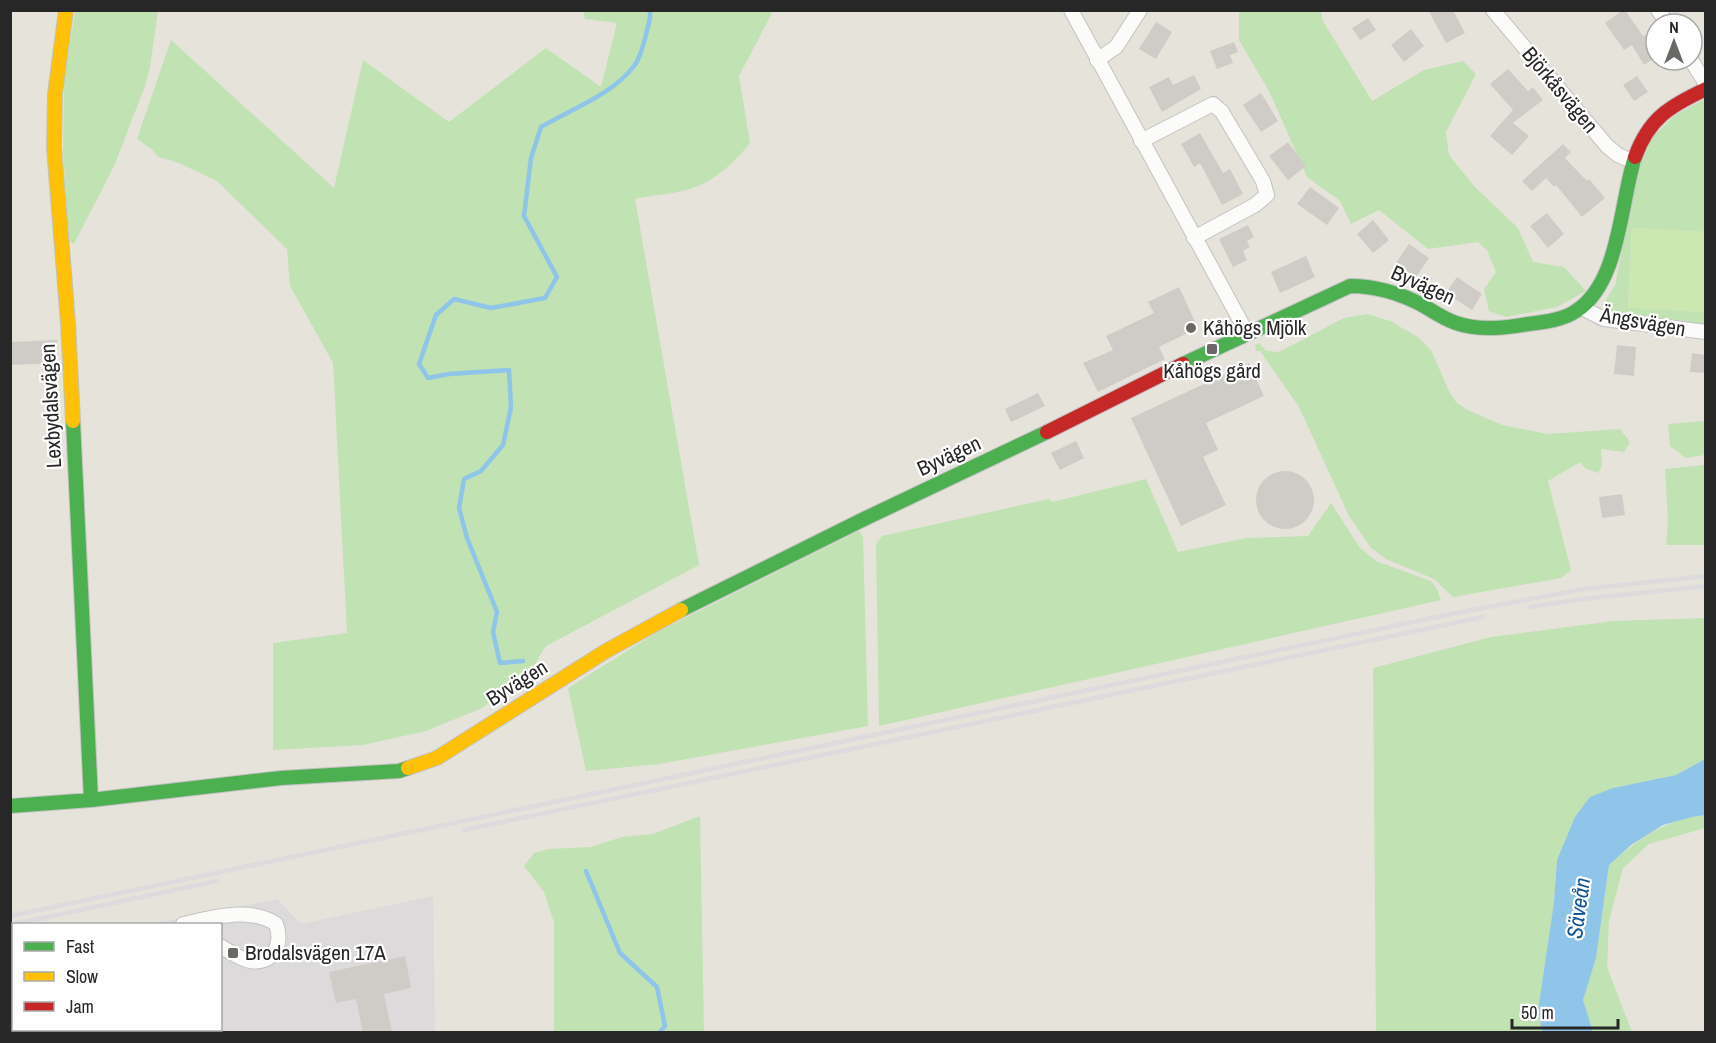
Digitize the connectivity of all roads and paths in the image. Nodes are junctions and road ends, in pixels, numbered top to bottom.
1 (66, 10) edge
2 (1071, 10) edge
3 (1140, 10) edge
4 (1493, 10) edge
5 (1096, 60) junction
6 (1706, 90) edge
7 (1141, 141) junction
8 (1634, 162) junction
9 (1194, 237) junction
10 (1581, 308) junction
11 (1706, 332) edge
12 (1247, 333) junction
13 (91, 800) junction
14 (10, 806) edge
15 (196, 923) edge
16 (222, 947) edge

1 - 13 street, Lexbydalsvägen
2 - 5 street
3 - 5 street
4 - 8 street, Björkåsvägen
5 - 7 street
6 - 8 street, Byvägen
7 - 9 street
7 - 9 street
8 - 10 street, Byvägen
9 - 12 street
10 - 11 street, Ängsvägen
10 - 12 street, Byvägen
12 - 13 street, Byvägen
13 - 14 street, Byvägen
15 - 16 street

